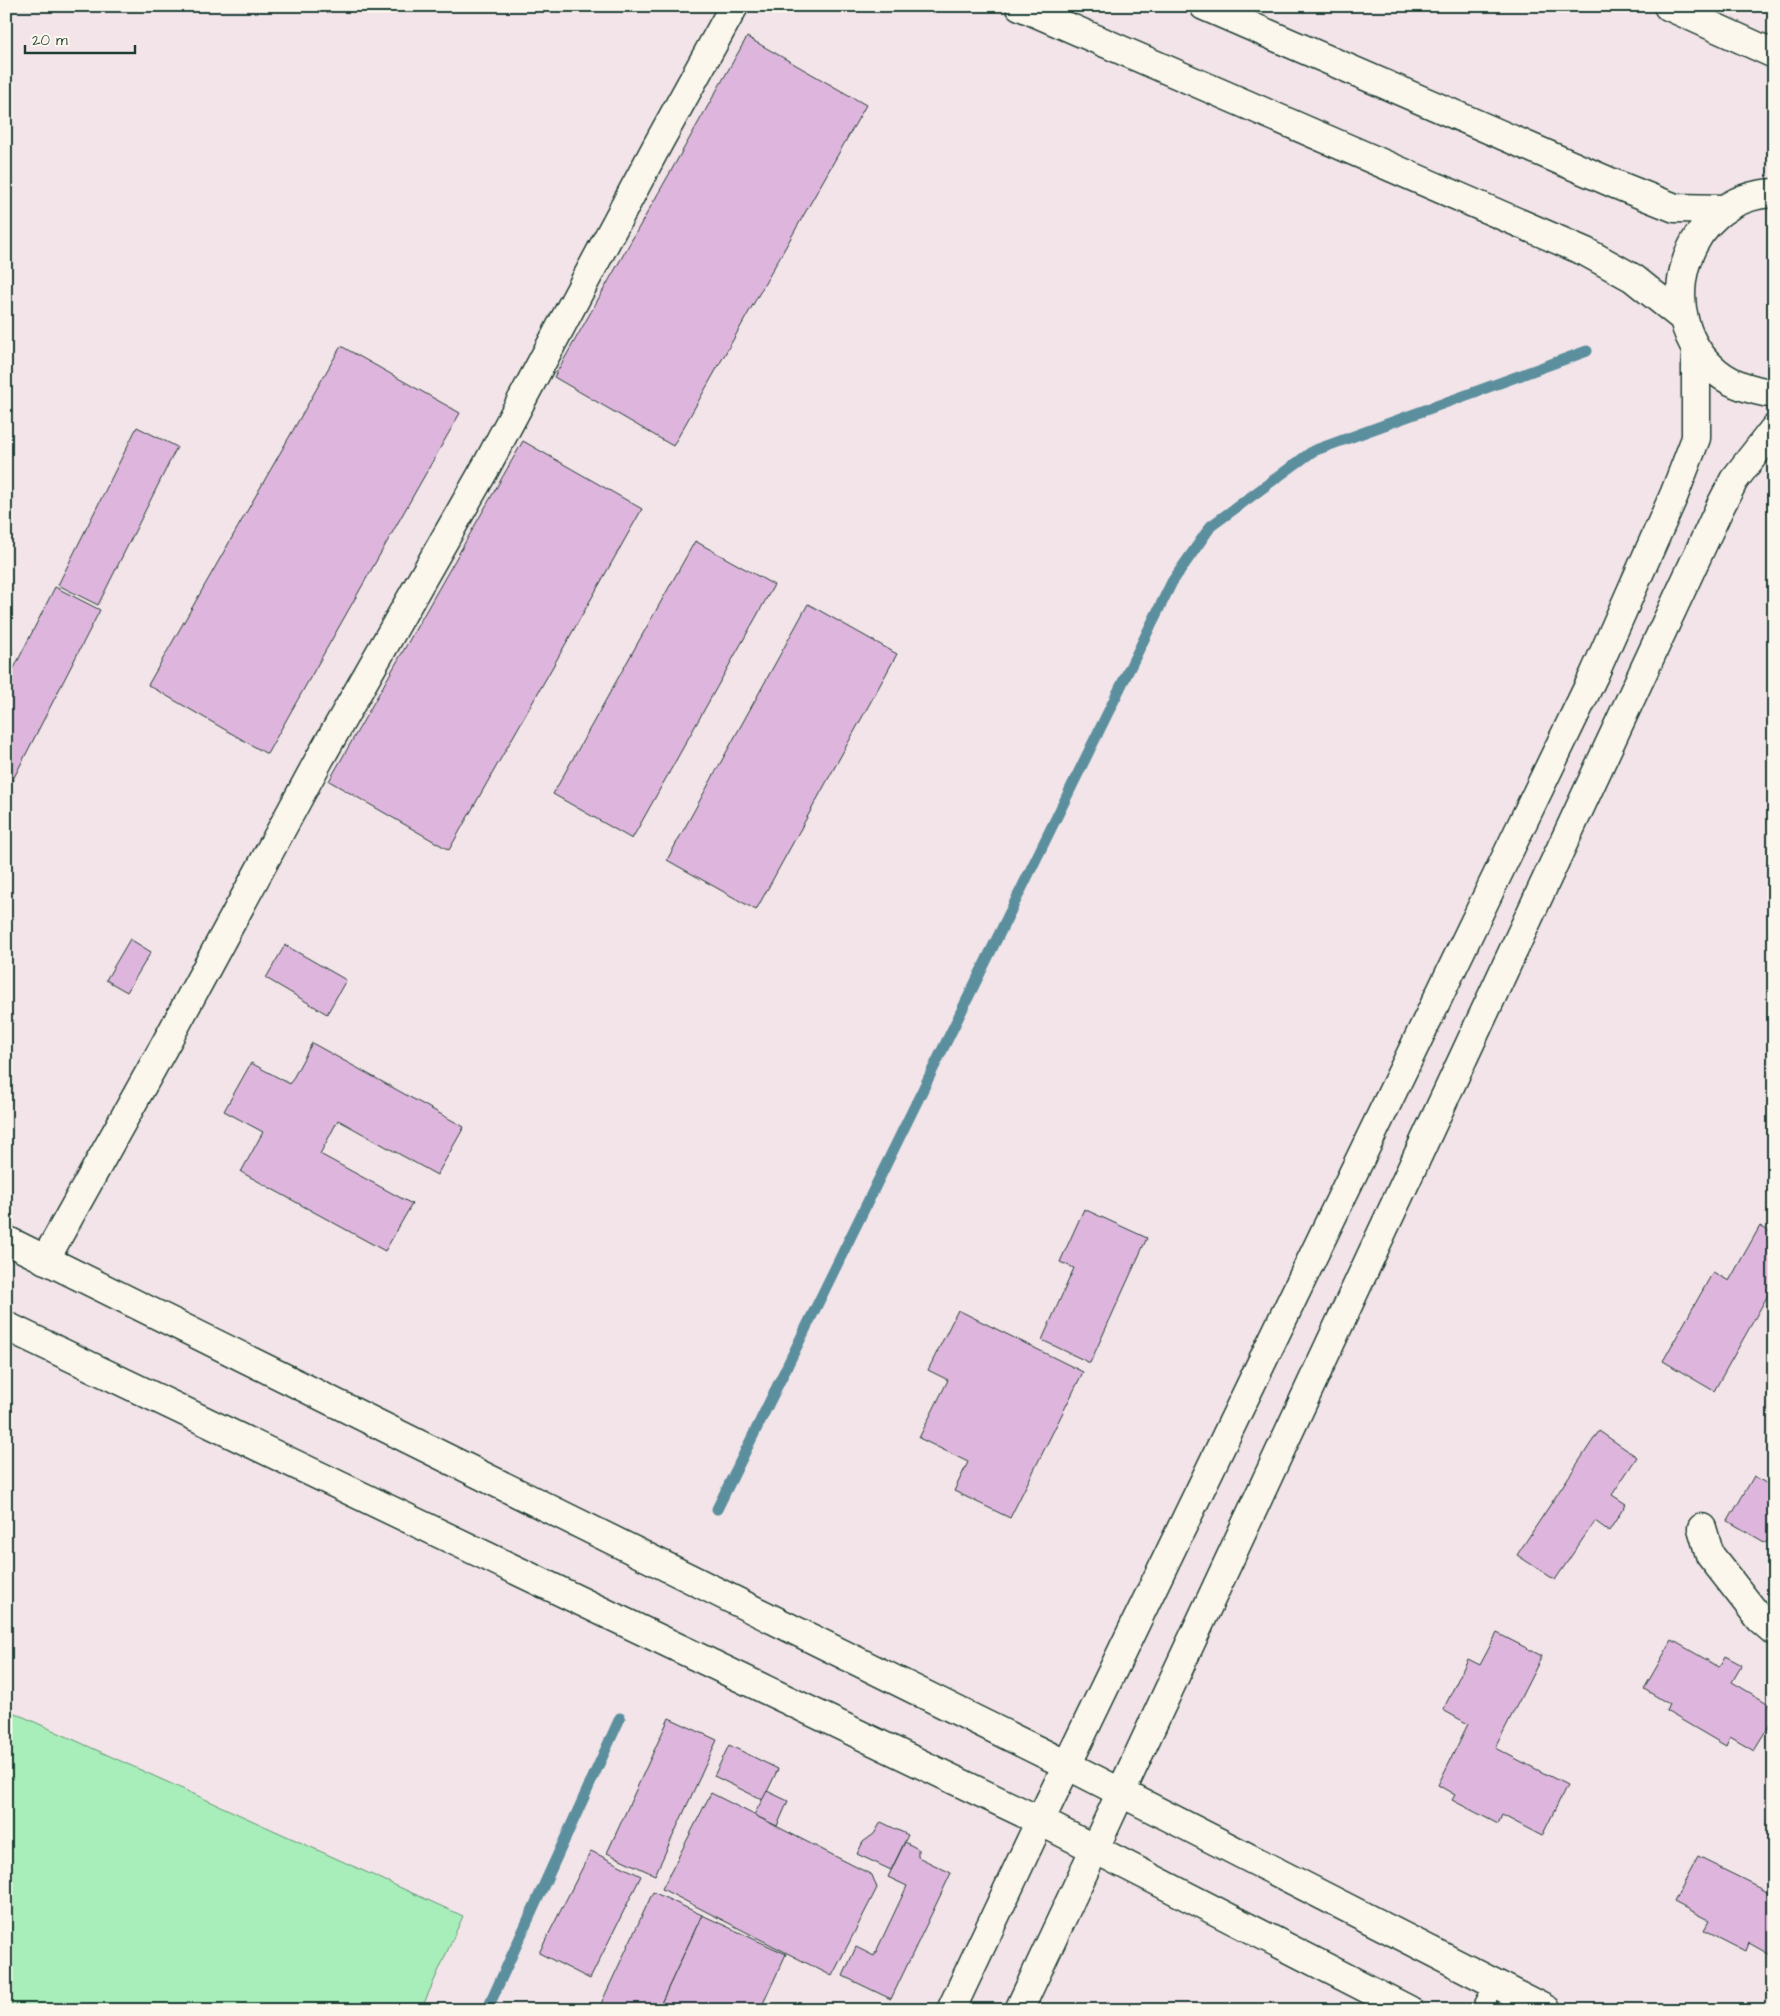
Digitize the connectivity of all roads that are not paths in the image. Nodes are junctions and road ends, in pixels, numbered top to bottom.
1 (734, 6) edge
2 (1020, 6) edge
3 (1204, 6) edge
4 (1668, 6) edge
5 (1774, 54) edge
6 (1770, 190) edge
7 (1725, 209) junction
8 (1682, 317) junction
9 (1696, 350) junction
10 (1774, 394) edge
11 (1774, 429) edge
12 (6, 1240) edge
13 (45, 1260) junction
14 (6, 1326) edge
15 (1702, 1528) dead end
16 (1774, 1631) edge
17 (1067, 1765) junction
18 (1121, 1791) junction
19 (1040, 1821) junction
20 (1095, 1848) junction
21 (1494, 1983) junction
22 (951, 2010) edge
23 (1019, 2010) edge
24 (1409, 2010) edge
25 (1481, 2010) edge
26 (1547, 2010) edge

1 - 13 main road
2 - 8 main road
3 - 7 main road
4 - 5 main road
6 - 7 main road
7 - 8 main road
8 - 9 main road
9 - 10 main road
9 - 17 main road
11 - 18 main road
12 - 13 main road
13 - 17 main road
14 - 19 main road
15 - 16 main road
17 - 18 main road
17 - 19 main road
18 - 20 main road
18 - 21 main road
19 - 20 main road
19 - 22 main road
20 - 23 main road
20 - 24 main road
21 - 25 lane
21 - 26 main road

